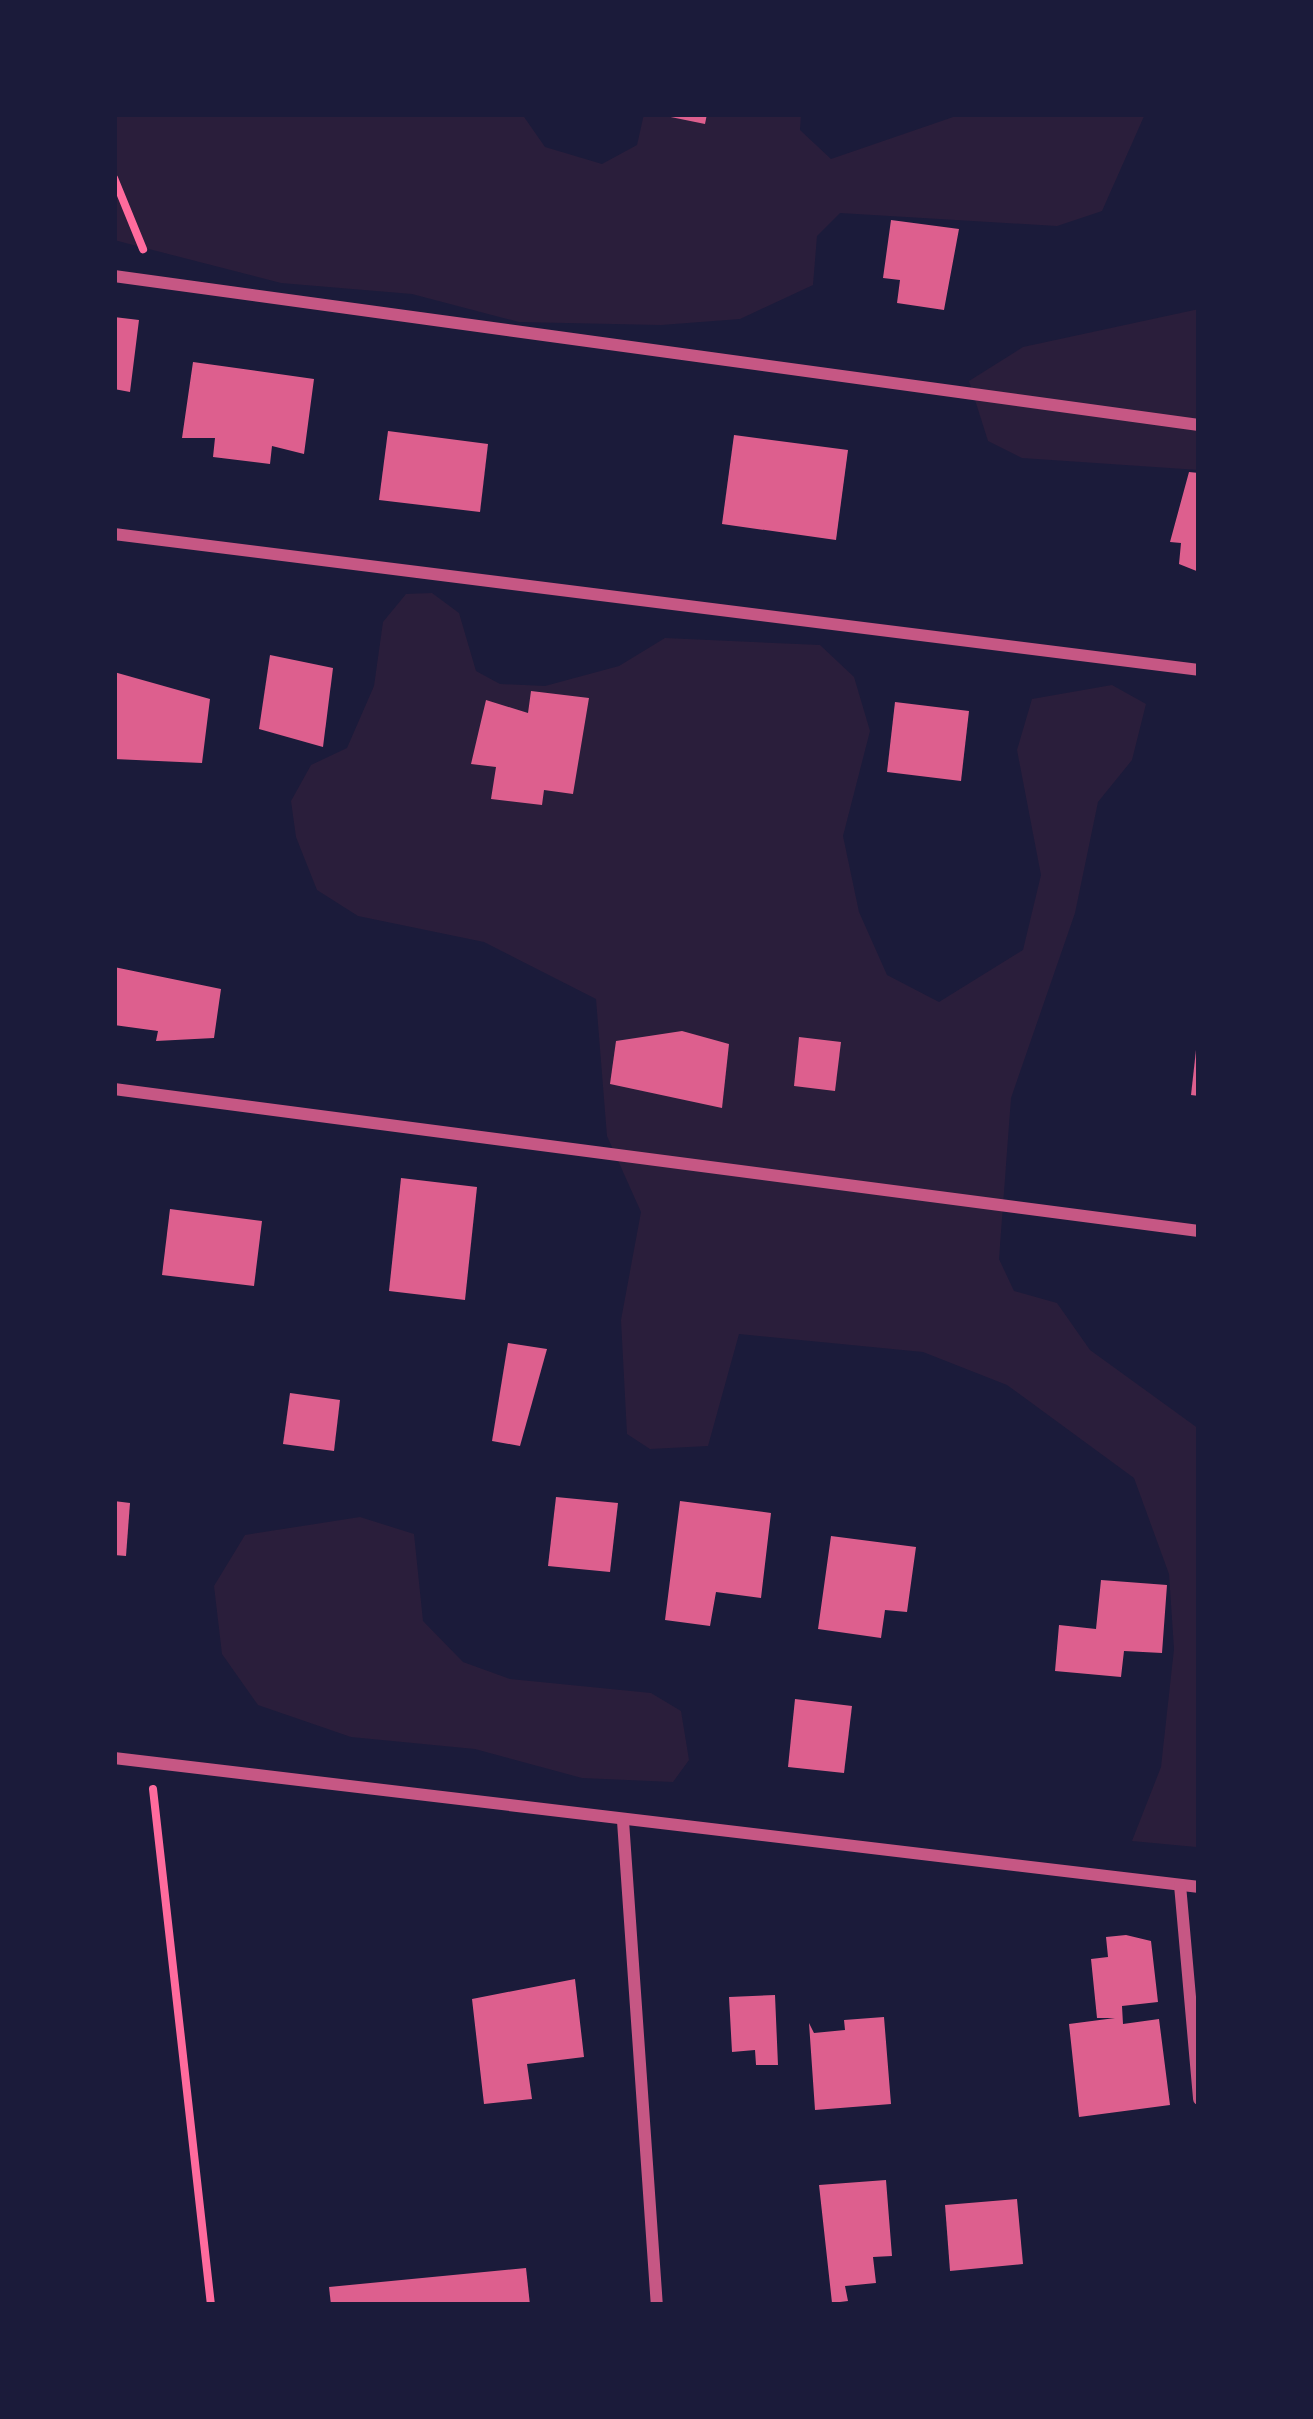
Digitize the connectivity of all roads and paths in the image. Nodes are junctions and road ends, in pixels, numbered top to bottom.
1 (114, 178) edge
2 (114, 276) edge
3 (157, 282) junction
4 (1199, 425) edge
5 (114, 534) edge
6 (1199, 670) edge
7 (114, 1089) edge
8 (1199, 1231) edge
9 (114, 1758) edge
10 (150, 1763) junction
11 (622, 1821) junction
12 (1180, 1885) junction
13 (1199, 1887) edge
14 (1199, 2099) edge
15 (211, 2305) edge
16 (657, 2305) edge

1 - 3 path
2 - 3 street
3 - 4 street
5 - 6 street
7 - 8 street
9 - 10 street
10 - 11 street
10 - 15 path
11 - 12 street
11 - 16 street
12 - 13 street
12 - 14 street

